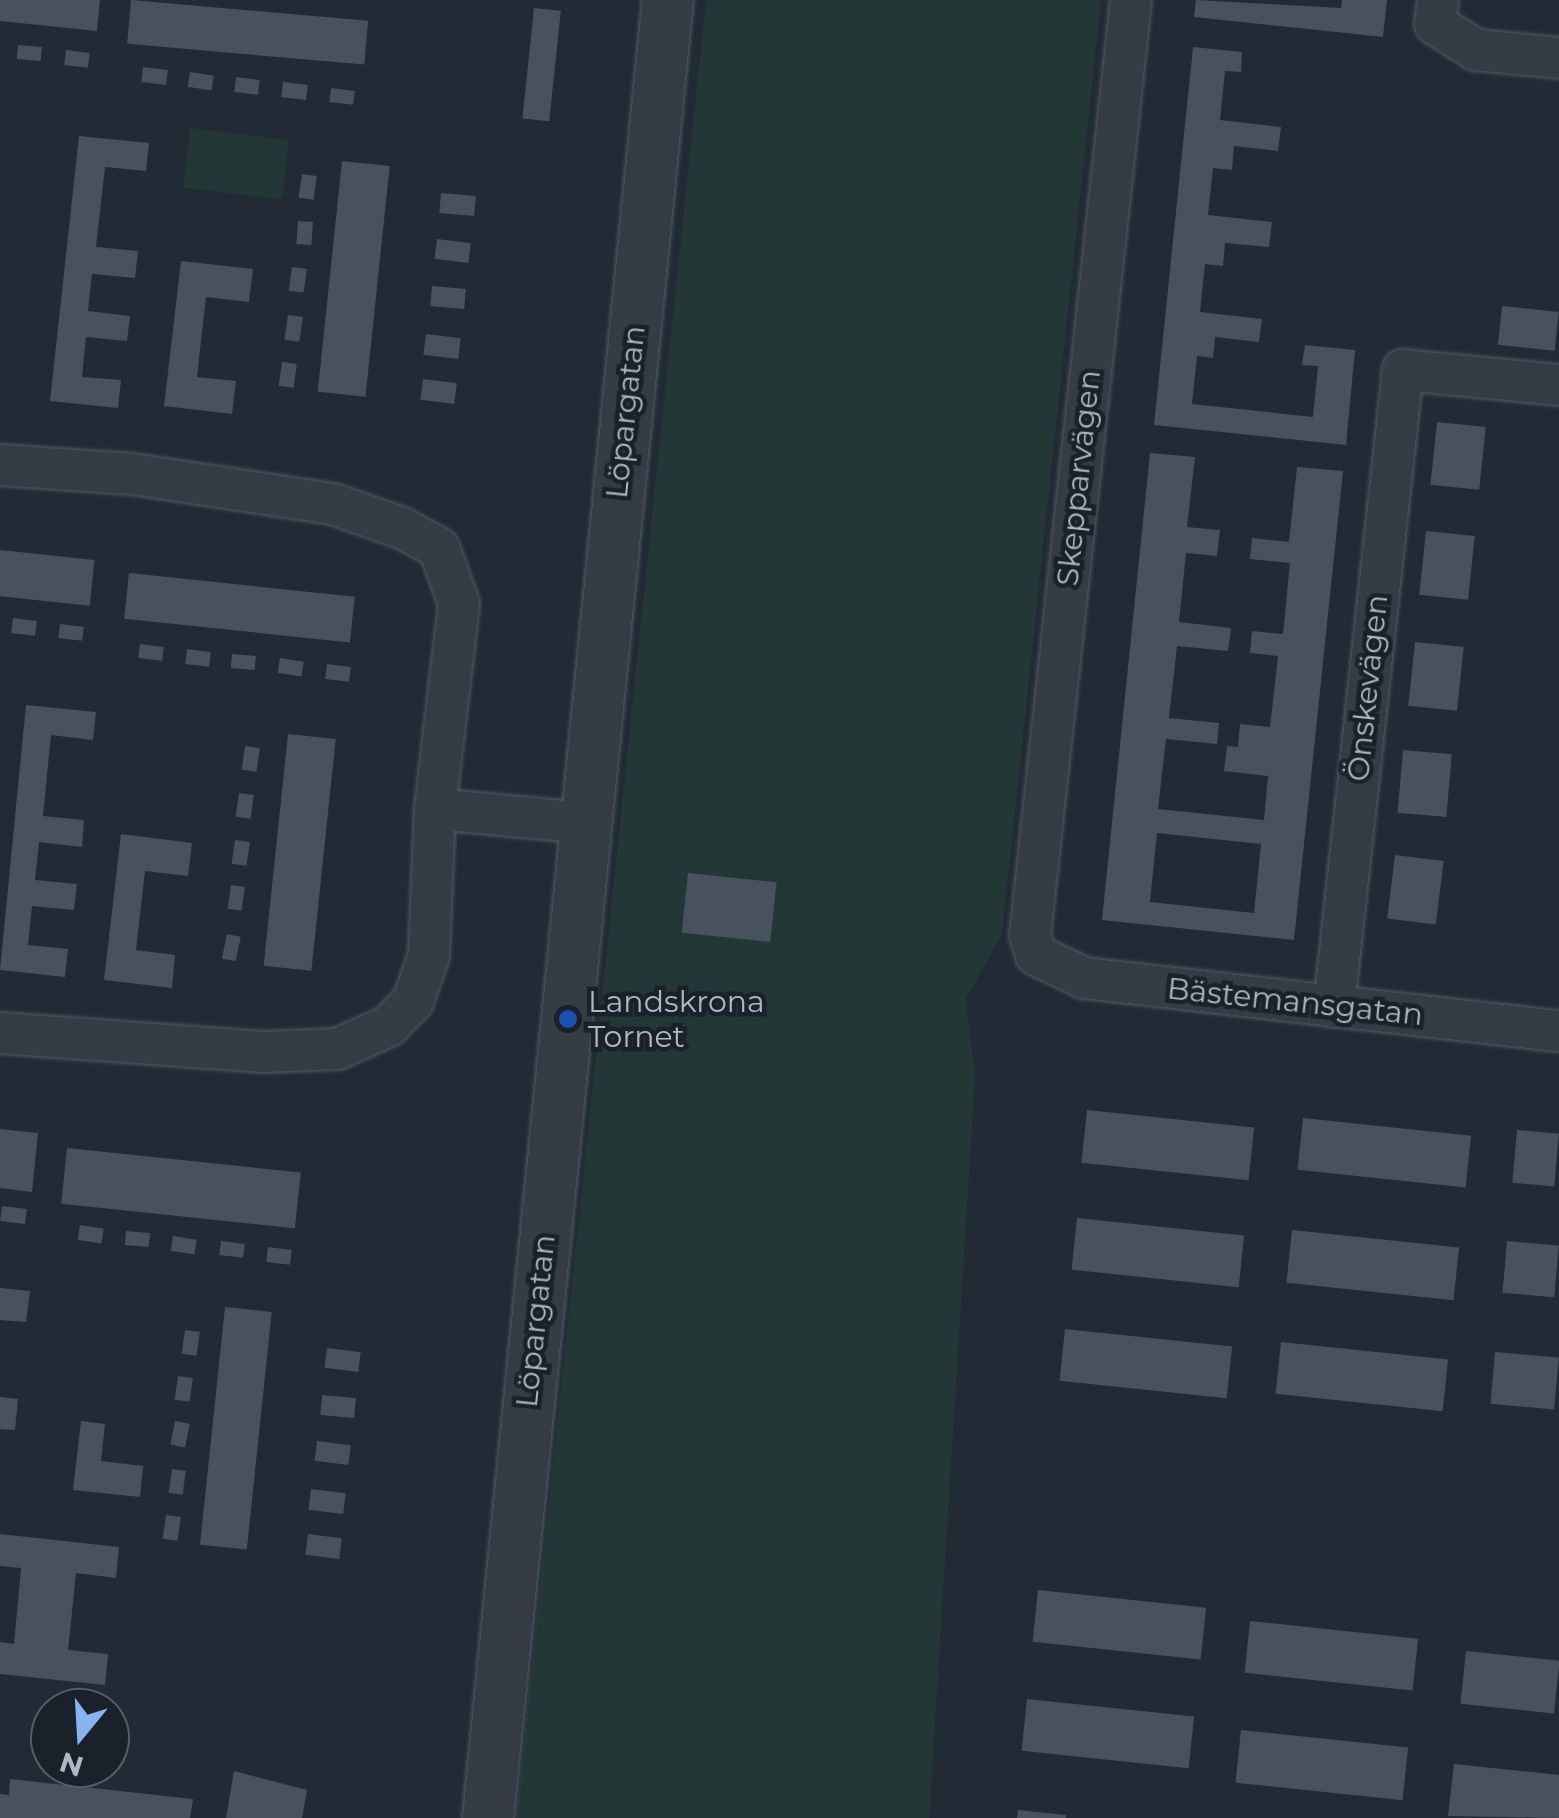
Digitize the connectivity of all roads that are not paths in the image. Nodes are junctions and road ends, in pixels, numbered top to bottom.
1 (668, 0) edge
2 (1131, 0) edge
3 (1436, 12) edge
4 (1559, 58) edge
5 (1559, 385) edge
6 (0, 465) edge
7 (435, 809) junction
8 (585, 823) junction
9 (1036, 954) joint
10 (1334, 1007) junction
11 (1559, 1030) edge
12 (0, 1033) edge
13 (488, 1815) edge

1 - 8 street, Löpargatan
2 - 9 street, Skepparvägen
3 - 4 street
5 - 10 street, Önskevägen
6 - 7 street
7 - 8 street
7 - 12 street
8 - 13 street, Löpargatan
9 - 10 street, Bästemansgatan
10 - 11 street, Bästemansgatan

